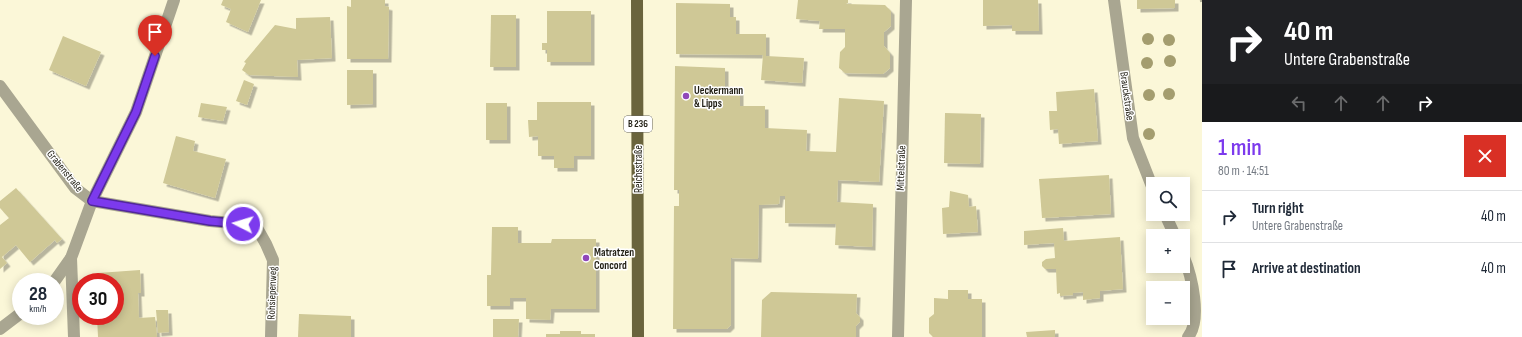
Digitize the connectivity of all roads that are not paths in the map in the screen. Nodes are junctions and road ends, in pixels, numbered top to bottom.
1 (174, 0) edge
2 (637, 0) edge
3 (906, 0) edge
4 (1114, 0) edge
5 (0, 86) edge
6 (1148, 177) edge
7 (92, 201) junction
8 (71, 258) junction
9 (60, 273) edge
10 (1190, 273) edge
11 (12, 319) edge
12 (0, 328) edge
13 (74, 337) edge
14 (270, 337) edge
15 (638, 337) edge
16 (898, 337) edge
17 (1188, 337) edge

1 - 7 street
2 - 15 main road, Reichsstraße / B 236
3 - 16 street, Mittelstraße
4 - 6 street, Brauckstraße
5 - 7 street, Grabenstraße
7 - 8 street, Grabenstraße
7 - 14 street, Rohsiepenweg
8 - 9 street, Grabenstraße
8 - 13 street
10 - 17 street
11 - 12 street

